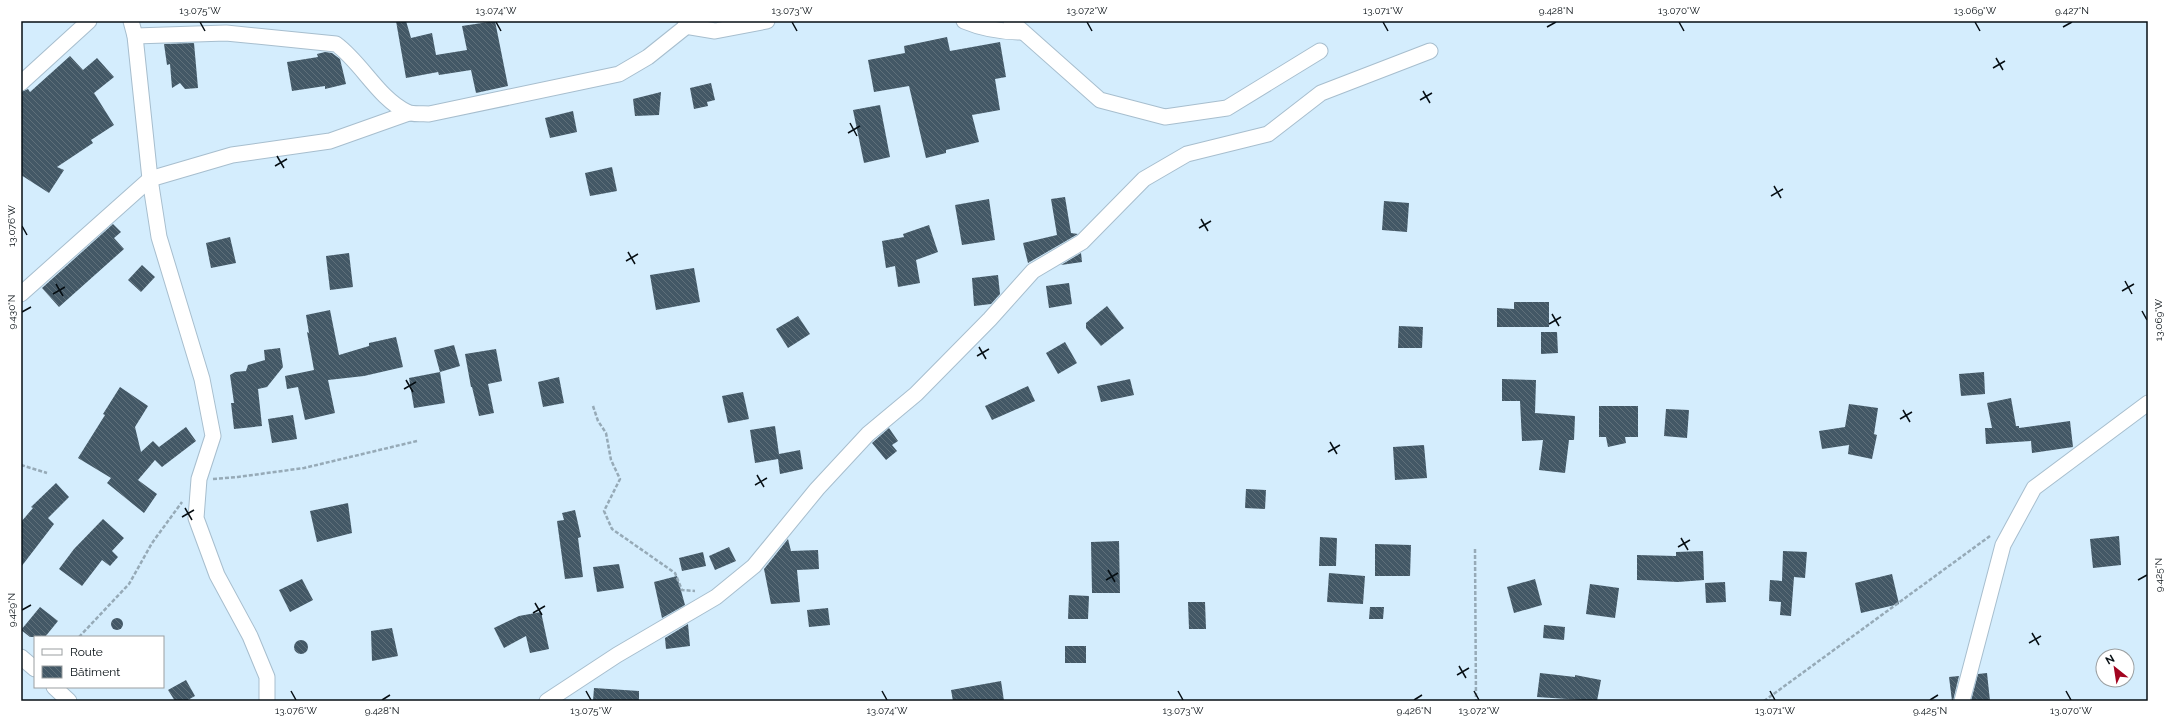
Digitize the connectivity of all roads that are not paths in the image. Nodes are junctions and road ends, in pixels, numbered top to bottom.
1 (89, 21) edge
2 (131, 21) edge
3 (767, 21) edge
4 (964, 21) edge
5 (1011, 21) edge
6 (689, 24) edge
7 (1023, 32) junction
8 (134, 36) junction
9 (1320, 51) dead end
10 (1430, 52) dead end
11 (21, 83) edge
12 (409, 113) junction
13 (150, 179) junction
14 (21, 294) edge
15 (2148, 403) edge
16 (21, 657) edge
17 (34, 669) edge
18 (55, 688) edge
19 (69, 701) edge
20 (267, 701) edge
21 (547, 701) edge
22 (1962, 701) edge

1 - 11 street
2 - 8 street
3 - 6 street
4 - 7 street
5 - 7 street
6 - 12 street
7 - 9 street
8 - 12 street
8 - 13 street
10 - 21 street
12 - 13 street
13 - 14 street
13 - 20 street
15 - 22 street
16 - 17 street
18 - 19 street

